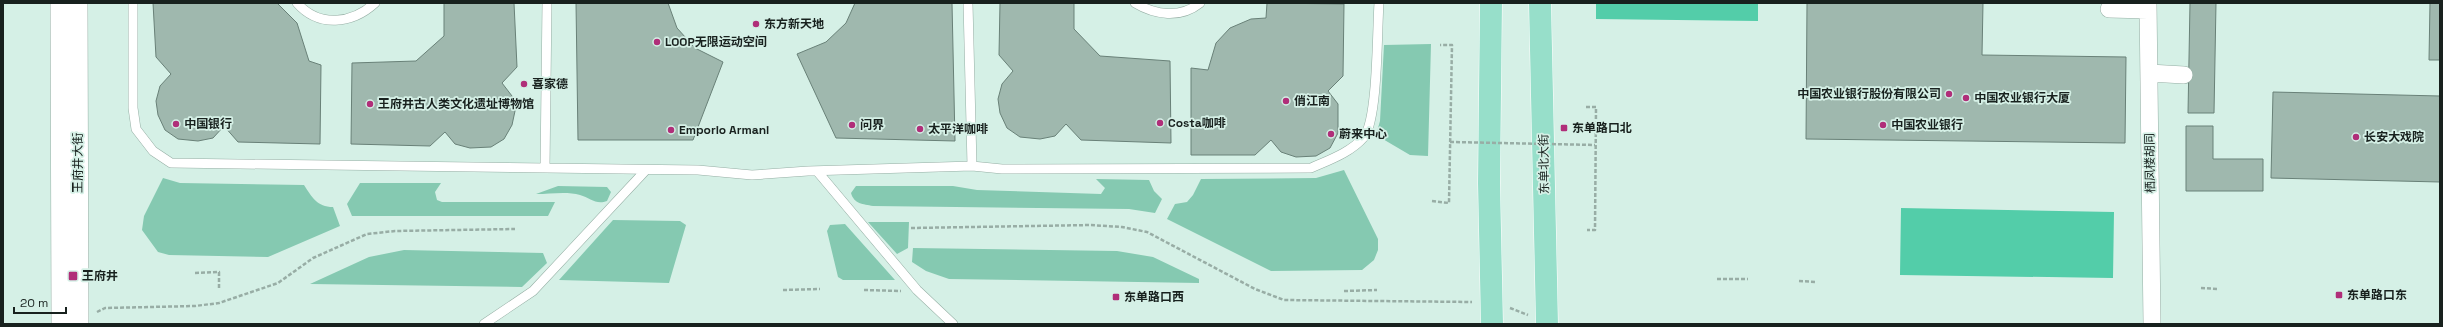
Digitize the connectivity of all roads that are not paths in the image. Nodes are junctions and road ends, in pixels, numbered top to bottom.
1 (61, 3) edge
2 (77, 3) edge
3 (133, 3) edge
4 (297, 3) edge
5 (375, 3) edge
6 (547, 3) edge
7 (968, 3) edge
8 (1135, 3) edge
9 (1200, 3) edge
10 (1378, 3) edge
11 (1491, 3) edge
12 (1540, 3) edge
13 (2148, 6) edge
14 (2109, 9) dead end
15 (2149, 73) junction
16 (2184, 75) dead end
17 (972, 166) junction
18 (545, 168) junction
19 (646, 170) junction
20 (817, 171) junction
21 (1541, 322) edge
22 (73, 323) edge
23 (484, 324) edge
24 (953, 324) edge
25 (1492, 324) edge
26 (2152, 324) edge

1 - 22 street, 王府井大街
2 - 22 street, 王府井大街
3 - 18 lane
4 - 5 lane
6 - 18 lane
7 - 17 lane
8 - 9 lane
10 - 17 lane
11 - 25 main road
12 - 21 main road, 东单北大街
13 - 14 street
13 - 15 street, 栖凤楼胡同
15 - 16 street
15 - 26 street, 栖凤楼胡同
17 - 20 lane
18 - 19 lane
19 - 20 lane
19 - 23 lane
20 - 24 lane

